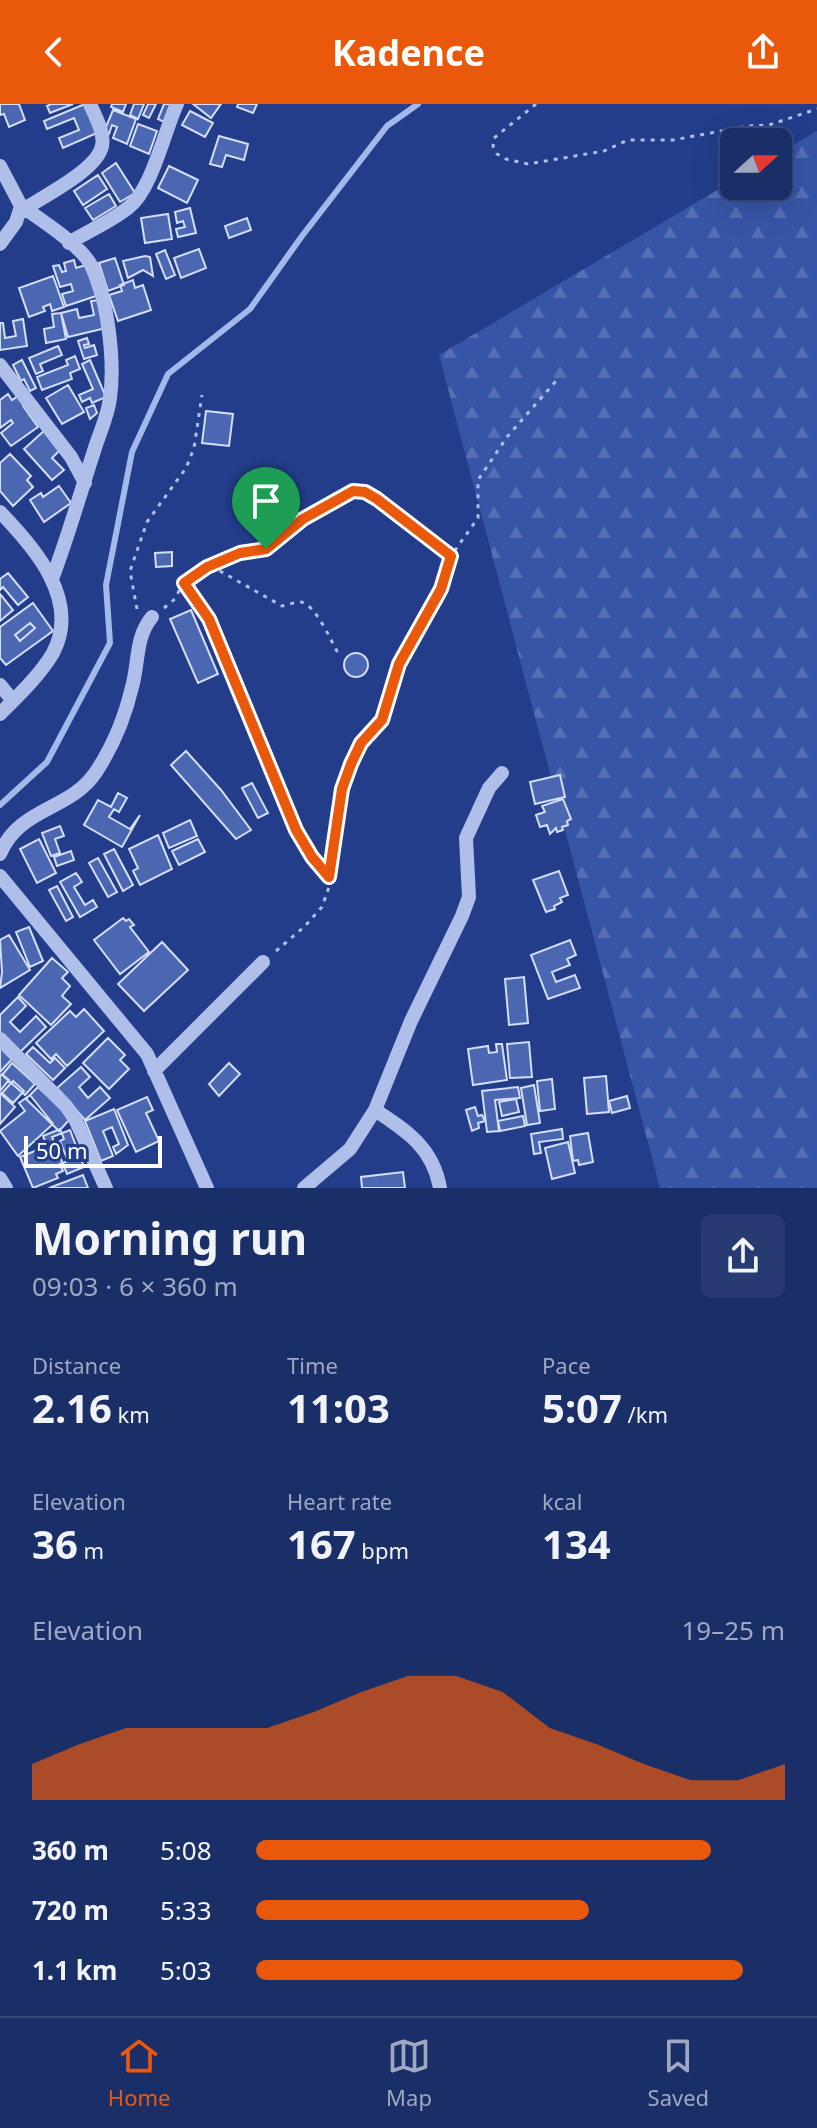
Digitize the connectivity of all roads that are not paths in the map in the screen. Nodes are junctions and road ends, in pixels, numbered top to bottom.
1 (90, 104) edge
2 (177, 104) edge
3 (0, 166) edge
4 (23, 207) junction
5 (69, 243) junction
6 (0, 244) edge
7 (0, 365) edge
8 (85, 483) junction
9 (0, 512) edge
10 (52, 579) junction
11 (152, 617) road end
12 (0, 685) edge
13 (13, 701) junction
14 (0, 714) edge
15 (502, 773) dead end
16 (0, 854) edge
17 (0, 876) edge
18 (263, 962) road end
19 (0, 1039) edge
20 (154, 1071) junction
21 (375, 1110) junction
22 (0, 1178) edge
23 (6, 1188) edge
24 (106, 1188) edge
25 (207, 1188) edge
26 (304, 1188) edge
27 (440, 1188) edge

1 - 4 street
2 - 5 street
3 - 4 street
4 - 5 street
4 - 6 street
5 - 8 street
7 - 8 street
8 - 10 street
9 - 10 street
10 - 13 street
11 - 16 street
12 - 13 street
13 - 14 street
15 - 21 street
17 - 20 street
18 - 20 street
19 - 24 street
20 - 25 street
21 - 26 street
21 - 27 street
22 - 23 street

